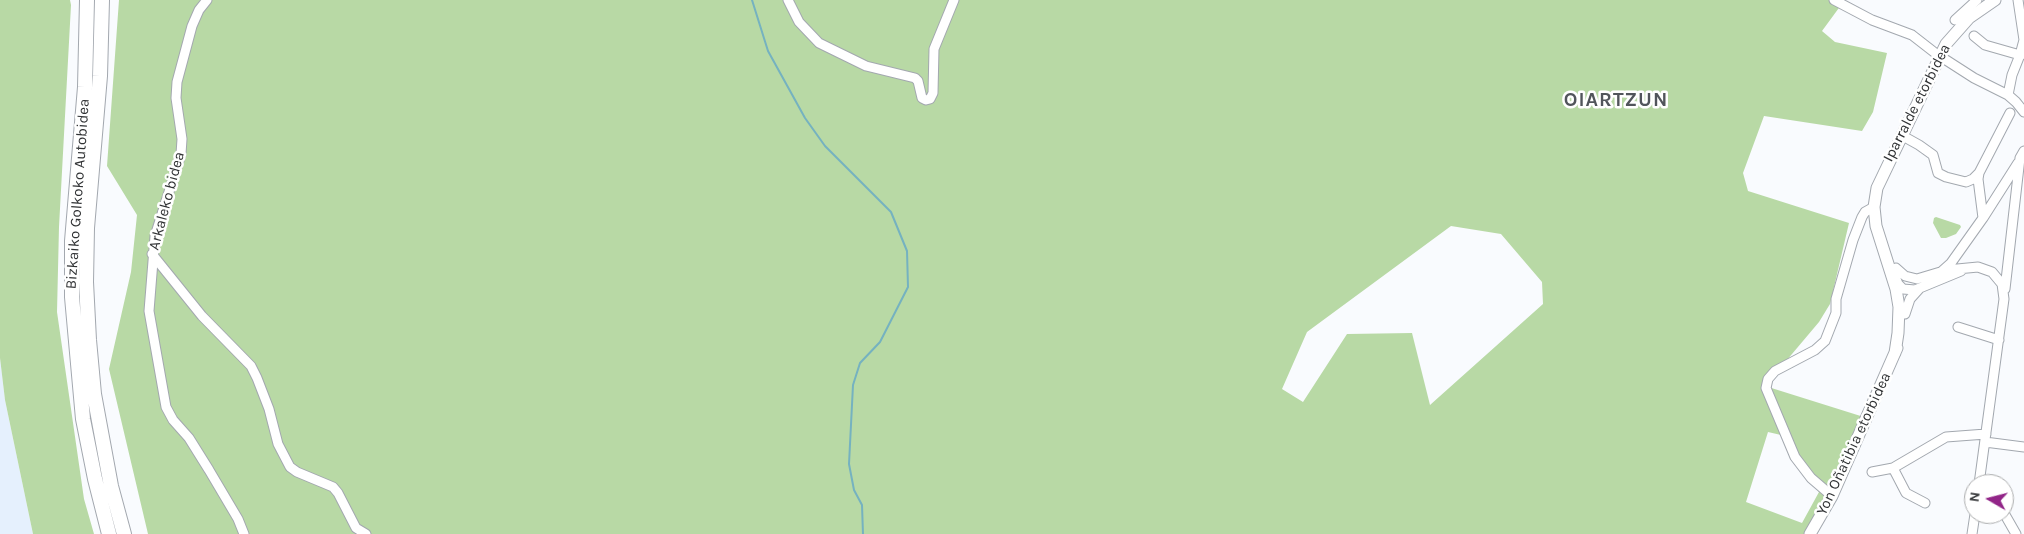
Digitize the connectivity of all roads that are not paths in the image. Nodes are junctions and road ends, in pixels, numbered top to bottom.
1 (87, 0) edge
2 (102, 0) edge
3 (207, 0) edge
4 (788, 0) edge
5 (954, 0) edge
6 (1834, 0) edge
7 (1977, 0) edge
8 (1995, 0) edge
9 (2018, 0) edge
10 (1955, 20) dead end
11 (1974, 36) dead end
12 (2022, 54) edge
13 (1943, 58) junction
14 (2008, 95) junction
15 (2024, 112) edge
16 (2010, 113) dead end
17 (1901, 135) junction
18 (2022, 155) edge
19 (1979, 173) junction
20 (1874, 207) junction
21 (1983, 218) junction
22 (152, 254) junction
23 (1892, 268) junction
24 (1968, 268) junction
25 (1958, 272) junction
26 (1937, 273) junction
27 (1917, 279) junction
28 (1922, 288) junction
29 (1899, 289) junction
30 (2004, 294) junction
31 (1902, 315) junction
32 (1958, 327) dead end
33 (1999, 340) junction
34 (1985, 438) junction
35 (2024, 447) edge
36 (1893, 468) junction
37 (1872, 472) dead end
38 (1980, 474) edge
39 (1832, 496) junction
40 (1925, 503) dead end
41 (109, 534) edge
42 (124, 534) edge
43 (244, 534) edge
44 (366, 534) edge
45 (1810, 534) edge

1 - 41 highway, Bizkaiko Golkoko Autobidea
2 - 42 highway, Bizkaiko Golkoko Autobidea
3 - 22 street, Arkaleko bidea
4 - 5 street
6 - 13 street
7 - 10 street
8 - 13 main road, Iparralde etorbidea
9 - 12 street
11 - 12 street
12 - 14 street
13 - 14 street
13 - 17 main road, Iparralde etorbidea
14 - 15 street
16 - 19 street
17 - 19 street
17 - 20 main road, Iparralde etorbidea
18 - 21 street
18 - 30 street
19 - 21 street
20 - 23 main road, Iparralde etorbidea
20 - 39 street
21 - 26 street
22 - 43 street, Arkaleko bidea
22 - 44 street
23 - 27 street
23 - 29 main road, Iparralde etorbidea
24 - 25 street
24 - 26 street
24 - 30 street
25 - 26 street
25 - 28 street
26 - 27 street
26 - 28 street
27 - 29 street
28 - 29 street
28 - 31 street
29 - 31 main road, Yon Oñatibia etorbidea
30 - 33 street
31 - 39 main road, Yon Oñatibia etorbidea
32 - 33 street
33 - 34 street
34 - 35 street
34 - 36 street
34 - 38 street
36 - 37 street
36 - 40 street
39 - 45 main road, Yon Oñatibia etorbidea

